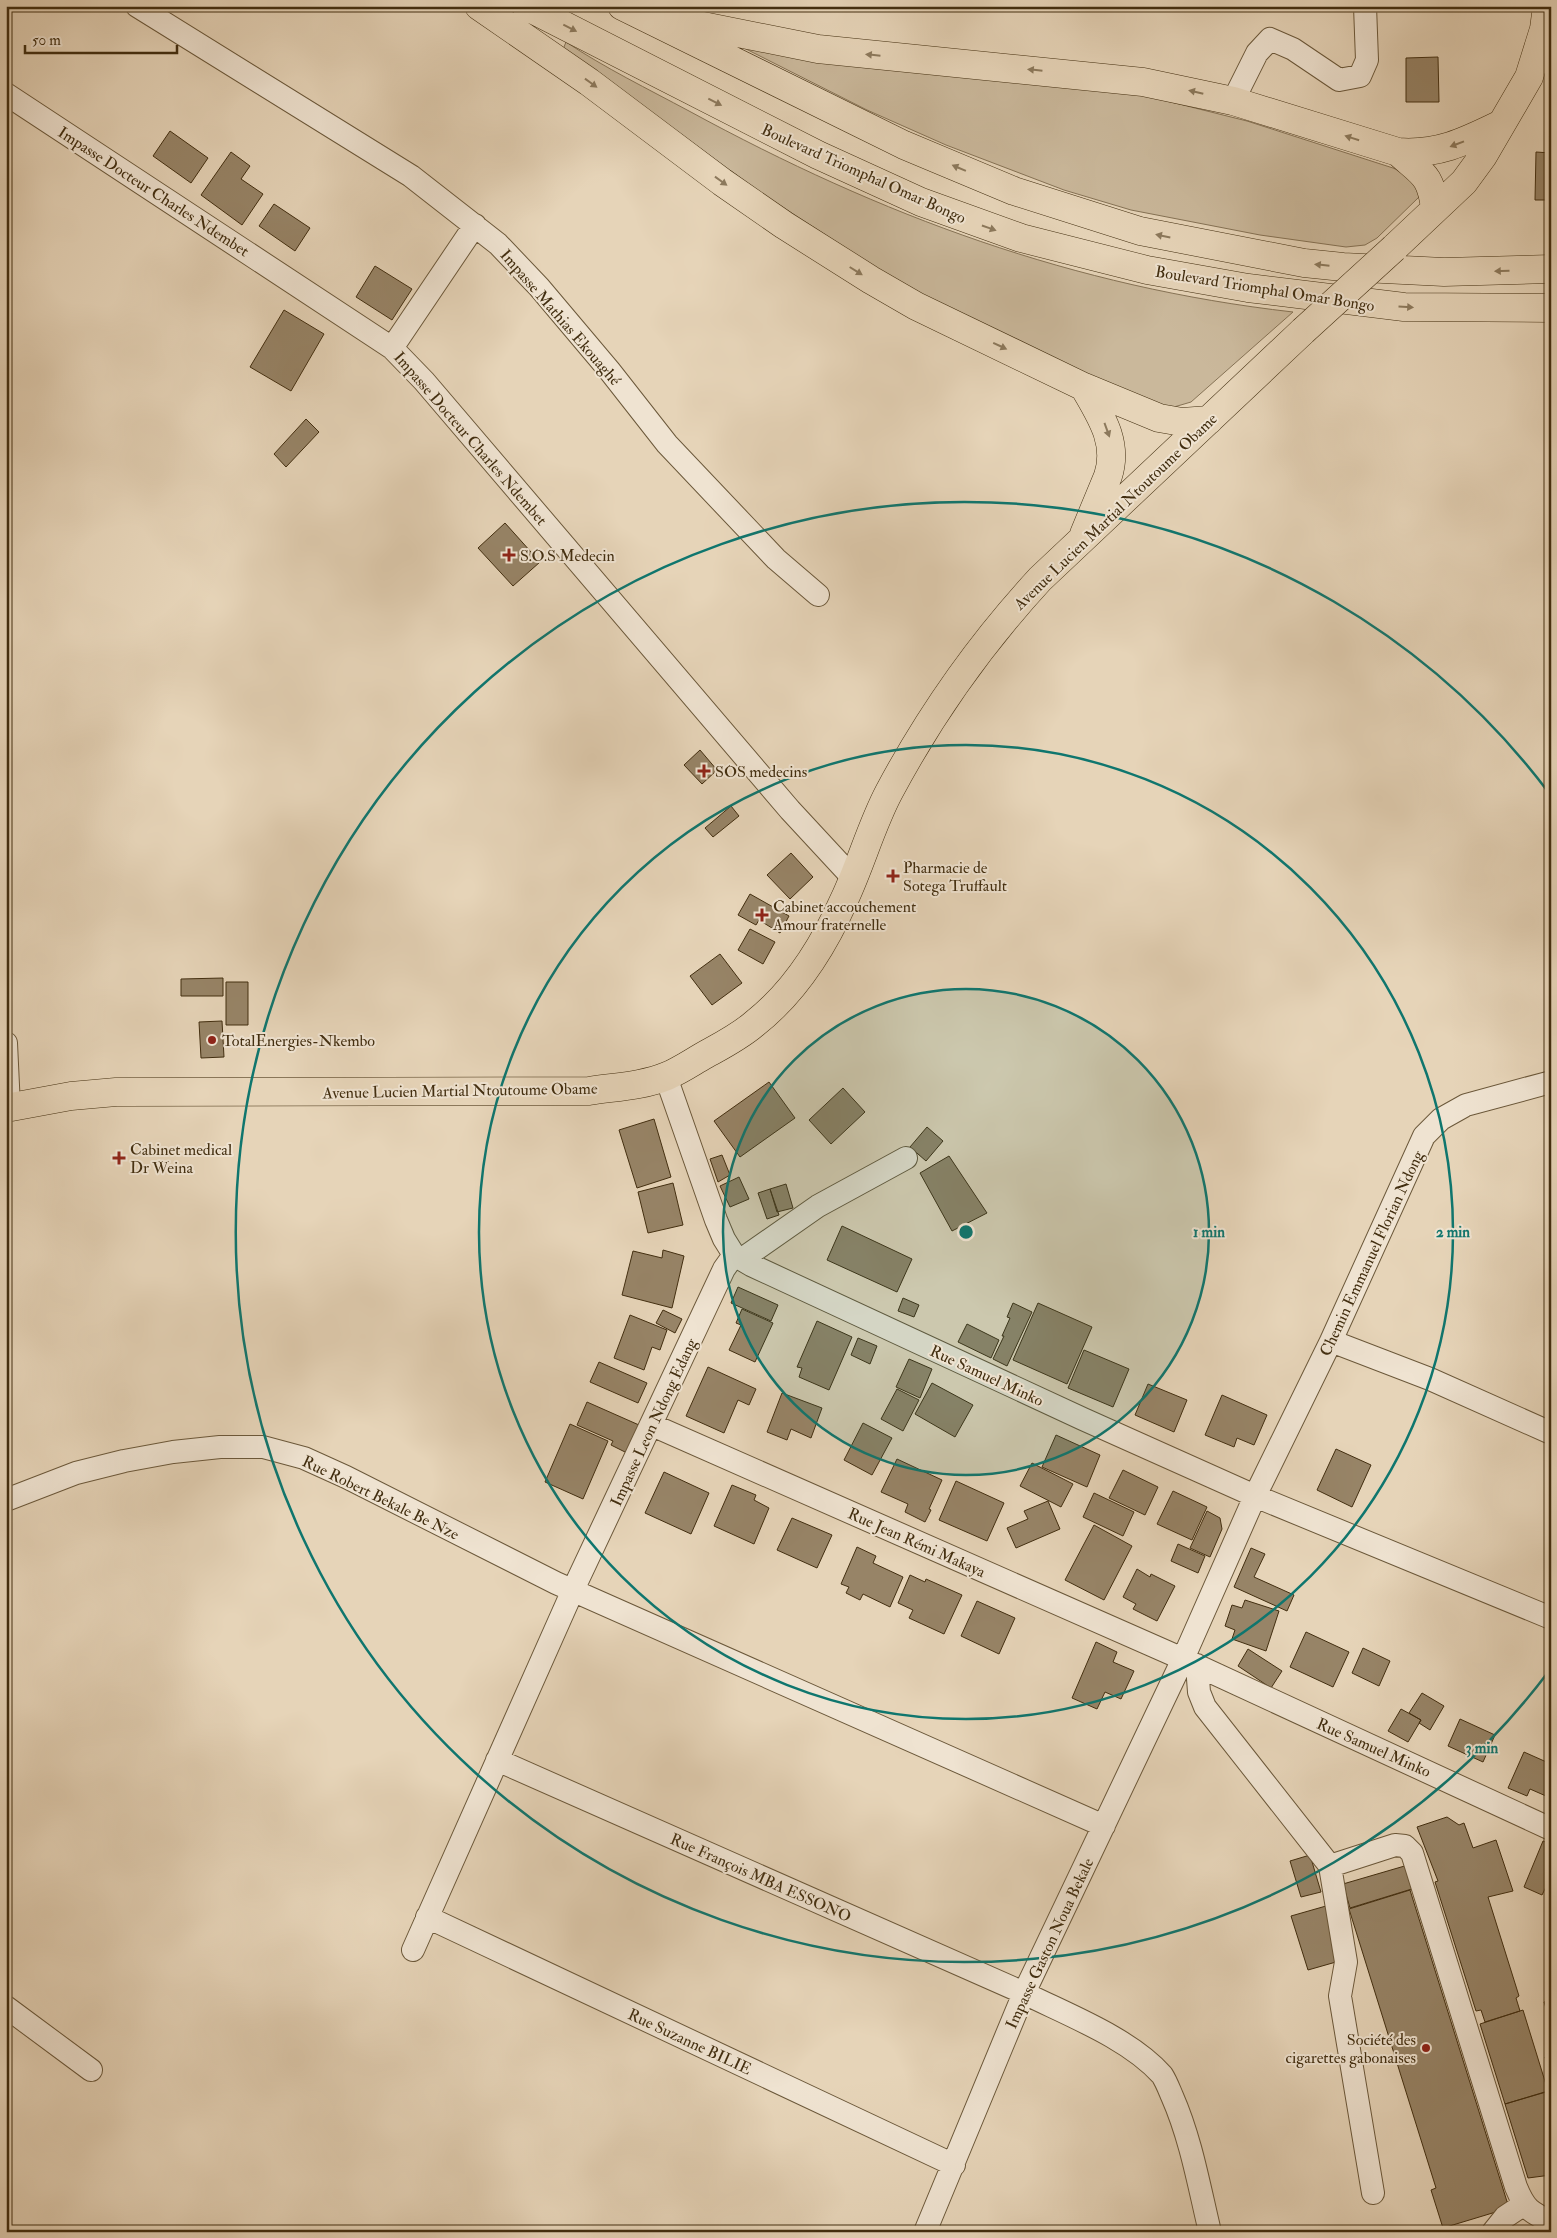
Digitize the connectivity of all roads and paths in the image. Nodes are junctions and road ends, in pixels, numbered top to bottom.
1 (137, 6) edge
2 (479, 6) edge
3 (526, 6) edge
4 (1365, 6) edge
5 (629, 10) edge
6 (1547, 22) edge
7 (6, 94) edge
8 (1234, 101) junction
9 (1501, 124) junction
10 (1398, 152) junction
11 (1435, 208) junction
12 (475, 225) junction
13 (1551, 269) edge
14 (1551, 308) edge
15 (392, 348) junction
16 (1084, 387) junction
17 (1209, 420) junction
18 (1080, 543) junction
19 (818, 595) dead end
20 (853, 878) junction
21 (6, 1043) edge
22 (666, 1077) junction
23 (1551, 1082) edge
24 (8, 1108) edge
25 (906, 1158) dead end
26 (738, 1257) junction
27 (1332, 1340) junction
28 (652, 1425) junction
29 (1551, 1433) edge
30 (1255, 1496) junction
31 (6, 1500) edge
32 (573, 1590) junction
33 (1551, 1618) edge
34 (1190, 1662) junction
35 (497, 1760) junction
36 (1104, 1826) junction
37 (1551, 1829) edge
38 (1330, 1866) junction
39 (427, 1917) junction
40 (413, 1950) dead end
41 (1024, 1993) junction
42 (6, 2007) edge
43 (91, 2070) dead end
44 (954, 2165) junction
45 (1373, 2192) dead end
46 (1523, 2205) junction
47 (1551, 2222) edge
48 (925, 2232) edge
49 (1210, 2232) edge
50 (1493, 2232) edge

1 - 12 street, Impasse Mathias Ekouaghé
2 -> 16 main road
3 -> 14 main road, Boulevard Triomphal Omar Bongo
4 - 8 street
8 -> 5 main road
13 -> 5 main road, Boulevard Triomphal Omar Bongo
6 - 9 main road
7 - 15 street, Impasse Docteur Charles Ndembet
10 -> 8 main road
9 -> 10 main road
9 - 11 main road
10 - 11 main road
11 - 17 main road, Avenue Lucien Martial Ntoutoume Obame, bridge
12 - 15 street
12 - 19 street, Impasse Mathias Ekouaghé
15 - 20 street, Impasse Docteur Charles Ndembet
16 - 17 main road
16 -> 18 main road
17 - 18 main road, Avenue Lucien Martial Ntoutoume Obame
18 - 20 main road, Avenue Lucien Martial Ntoutoume Obame
20 - 22 main road, Avenue Lucien Martial Ntoutoume Obame
21 - 24 street
22 - 24 main road, Avenue Lucien Martial Ntoutoume Obame
22 - 26 street
23 - 27 street, Chemin Emmanuel Florian Ndong
25 - 26 street
26 - 28 street, Impasse Leon Ndong Edang
26 - 30 street, Rue Samuel Minko
27 - 29 street
27 - 30 street, Chemin Emmanuel Florian Ndong
28 - 32 street, Impasse Leon Ndong Edang
28 - 34 street, Rue Jean Rémi Makaya
30 - 33 street, Rue Samuel Minko
30 - 34 street
31 - 32 street, Rue Robert Bekale Be Nze
32 - 35 street, Impasse Leon Ndong Edang
32 - 36 street, Rue Robert Bekale Be Nze
34 - 36 street, Impasse Gaston Noua Bekale
34 - 37 street, Rue Samuel Minko
34 - 38 street
35 - 39 street, Impasse Leon Ndong Edang
35 - 41 street, Rue François MBA ESSONO
36 - 41 street, Impasse Gaston Noua Bekale
38 - 45 street
38 - 46 street
39 - 40 street, Impasse Leon Ndong Edang
39 - 44 street, Rue Suzanne BILIE
41 - 44 street, Impasse Gaston Noua Bekale
41 - 49 street, Rue François MBA ESSONO
42 - 43 street
44 - 48 street, Impasse Gaston Noua Bekale
46 - 47 street
46 - 50 street

